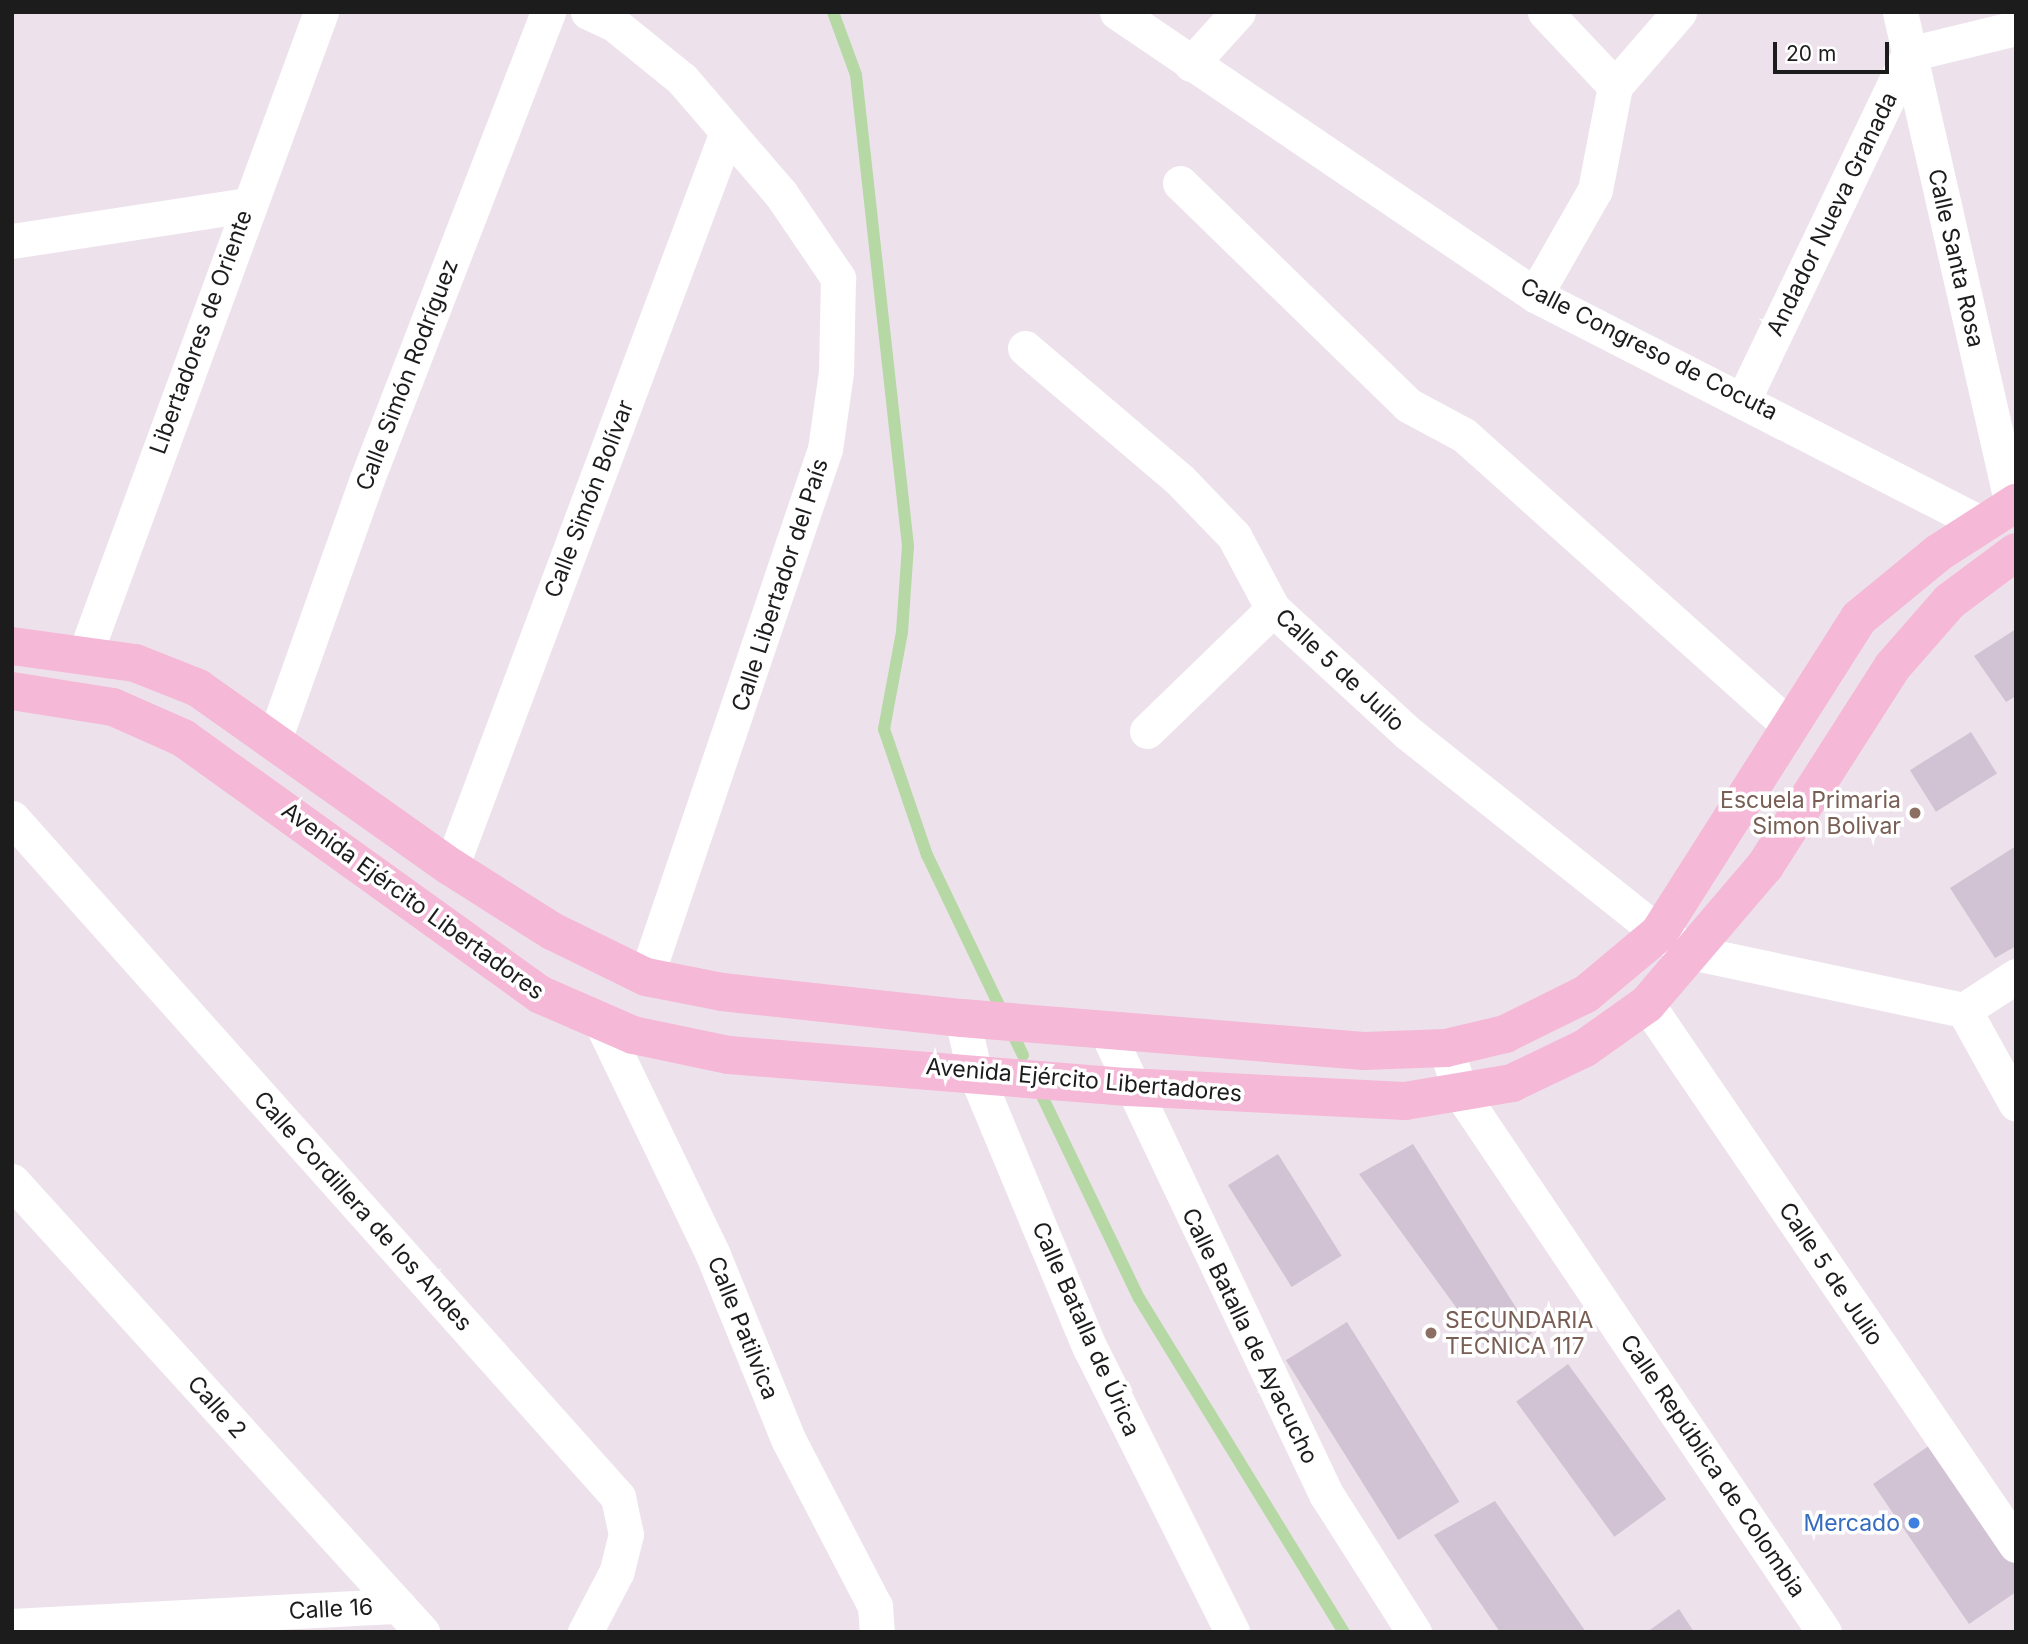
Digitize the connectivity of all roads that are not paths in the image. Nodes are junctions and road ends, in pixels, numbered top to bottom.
1 (321, 12) edge
2 (548, 12) edge
3 (587, 12) edge
4 (1117, 12) edge
5 (1238, 12) edge
6 (1545, 12) edge
7 (1679, 12) edge
8 (1899, 12) edge
9 (2016, 28) edge
10 (1909, 54) junction
11 (1191, 64) junction
12 (1615, 86) junction
13 (727, 132) junction
14 (1180, 183) dead end
15 (247, 205) junction
16 (12, 241) edge
17 (1535, 295) junction
18 (1025, 348) dead end
19 (1744, 398) junction
20 (2004, 511) edge
21 (2016, 552) edge
22 (1273, 609) junction
23 (12, 646) edge
24 (85, 654) junction
25 (12, 691) edge
26 (1788, 725) junction
27 (1147, 731) dead end
28 (274, 740) junction
29 (12, 818) edge
30 (451, 867) junction
31 (1658, 933) junction
32 (1695, 953) junction
33 (2016, 976) edge
34 (646, 977) junction
35 (1647, 1004) junction
36 (1964, 1010) junction
37 (962, 1018) junction
38 (602, 1024) junction
39 (1106, 1030) junction
40 (1446, 1048) junction
41 (974, 1070) junction
42 (1129, 1087) junction
43 (1460, 1092) junction
44 (2016, 1104) edge
45 (12, 1181) edge
46 (2016, 1545) edge
47 (398, 1606) junction
48 (13, 1620) edge
49 (422, 1632) edge
50 (585, 1632) edge
51 (877, 1632) edge
52 (1232, 1632) edge
53 (1414, 1632) edge
54 (1824, 1632) edge

1 - 15 street, Libertadores de Oriente
2 - 28 street, Calle Simón Rodríguez
3 - 13 street, Calle Libertador del País
4 - 11 street, Calle Congreso de Cocuta
5 - 11 street
6 - 12 street
7 - 12 street
8 - 10 street, Calle Santa Rosa
9 - 10 street
10 - 19 street, Andador Nueva Granada
10 - 20 street, Calle Santa Rosa
11 - 17 street, Calle Congreso de Cocuta
12 - 17 street
13 - 30 street, Calle Simón Bolívar
13 - 34 street, Calle Libertador del País
14 - 26 street
15 - 16 street
15 - 24 street, Libertadores de Oriente
17 - 19 street, Calle Congreso de Cocuta
18 - 22 street, Calle 5 de Julio
19 - 20 street, Calle Congreso de Cocuta
20 - 26 main road
21 - 32 main road, Avenida Ejército Libertadores
22 - 27 street
22 - 31 street, Calle 5 de Julio
23 - 24 main road
24 - 28 main road
25 - 38 main road, Avenida Ejército Libertadores
26 - 31 main road
28 - 30 main road
29 - 50 street, Calle Cordillera de los Andes
30 - 34 main road
31 - 32 street, Calle 5 de Julio
31 - 40 main road
32 - 35 main road, Avenida Ejército Libertadores
32 - 36 street, Calle 5 de Julio
33 - 36 street
34 - 37 main road
35 - 43 main road, Avenida Ejército Libertadores
35 - 46 street, Calle 5 de Julio
36 - 44 street
37 - 39 main road
37 - 41 street, Calle Batalla de Úrica
38 - 41 main road, Avenida Ejército Libertadores
38 - 51 street, Calle Patilvica
39 - 40 main road
39 - 42 street, Calle Batalla de Ayacucho
40 - 43 street, Calle República de Colombia
41 - 42 main road, Avenida Ejército Libertadores
41 - 52 street, Calle Batalla de Úrica
42 - 43 main road, Avenida Ejército Libertadores
42 - 53 street, Calle Batalla de Ayacucho
43 - 54 street, Calle República de Colombia
45 - 47 street, Calle 2
47 - 48 street, Calle 16
47 - 49 street, Calle 2

